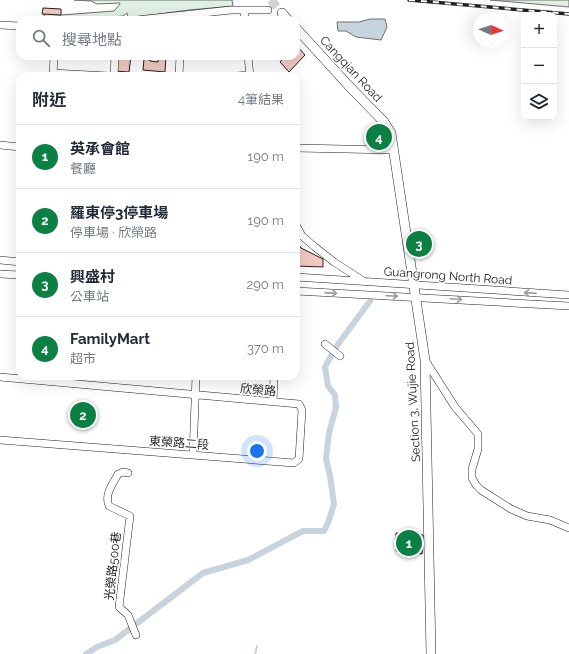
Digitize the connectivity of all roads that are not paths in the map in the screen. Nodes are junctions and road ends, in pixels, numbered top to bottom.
1 (244, 10) junction
2 (268, 10) dead end
3 (198, 16) edge
4 (245, 16) edge
5 (0, 25) edge
6 (16, 26) edge
7 (300, 32) edge
8 (54, 60) edge
9 (115, 60) edge
10 (180, 60) edge
11 (248, 60) edge
12 (53, 72) edge
13 (114, 72) edge
14 (179, 72) edge
15 (250, 72) edge
16 (388, 127) joint
17 (0, 145) edge
18 (16, 147) edge
19 (300, 148) edge
20 (394, 150) junction
21 (300, 232) edge
22 (0, 260) edge
23 (16, 262) edge
24 (0, 274) edge
25 (16, 276) edge
26 (300, 277) edge
27 (364, 282) junction
28 (415, 285) junction
29 (300, 291) edge
30 (569, 295) edge
31 (417, 297) junction
32 (569, 306) edge
33 (325, 344) dead end
34 (340, 356) dead end
35 (425, 360) junction
36 (0, 377) edge
37 (16, 378) edge
38 (33, 380) edge
39 (196, 380) edge
40 (274, 380) edge
41 (196, 395) junction
42 (273, 402) junction
43 (299, 404) joint
44 (0, 440) edge
45 (193, 455) junction
46 (128, 473) dead end
47 (569, 528) edge
48 (136, 635) dead end
49 (431, 654) edge

1 - 2 street
1 - 3 street
1 - 4 street
5 - 6 street
7 - 16 main road, Cangqian Road
8 - 12 street
9 - 13 street
10 - 14 street
11 - 15 street
16 - 20 main road, Section 3, Wujie Road
17 - 18 street
19 - 20 street
20 - 28 main road, Section 3, Wujie Road
21 - 27 street
22 - 23 street
24 - 25 street
26 - 27 street, Guangrong North Road
27 - 28 street, Guangrong North Road
30 -> 28 street, Guangrong North Road
28 - 31 main road, Section 3, Wujie Road
29 -> 31 street, Guangrong North Road
31 -> 32 street, Guangrong North Road
31 - 35 main road, Section 3, Wujie Road
33 - 34 street
35 - 47 street
35 - 49 main road, Section 3, Wujie Road
36 - 37 street, 欣榮路
38 - 41 street, 欣榮路
39 - 41 street
40 - 42 street
41 - 42 street, 欣榮路
41 - 45 street
42 - 43 street, 欣榮路
43 - 45 street, 東榮路二段
44 - 45 street, 東榮路二段
46 - 48 street, 光榮路500巷

